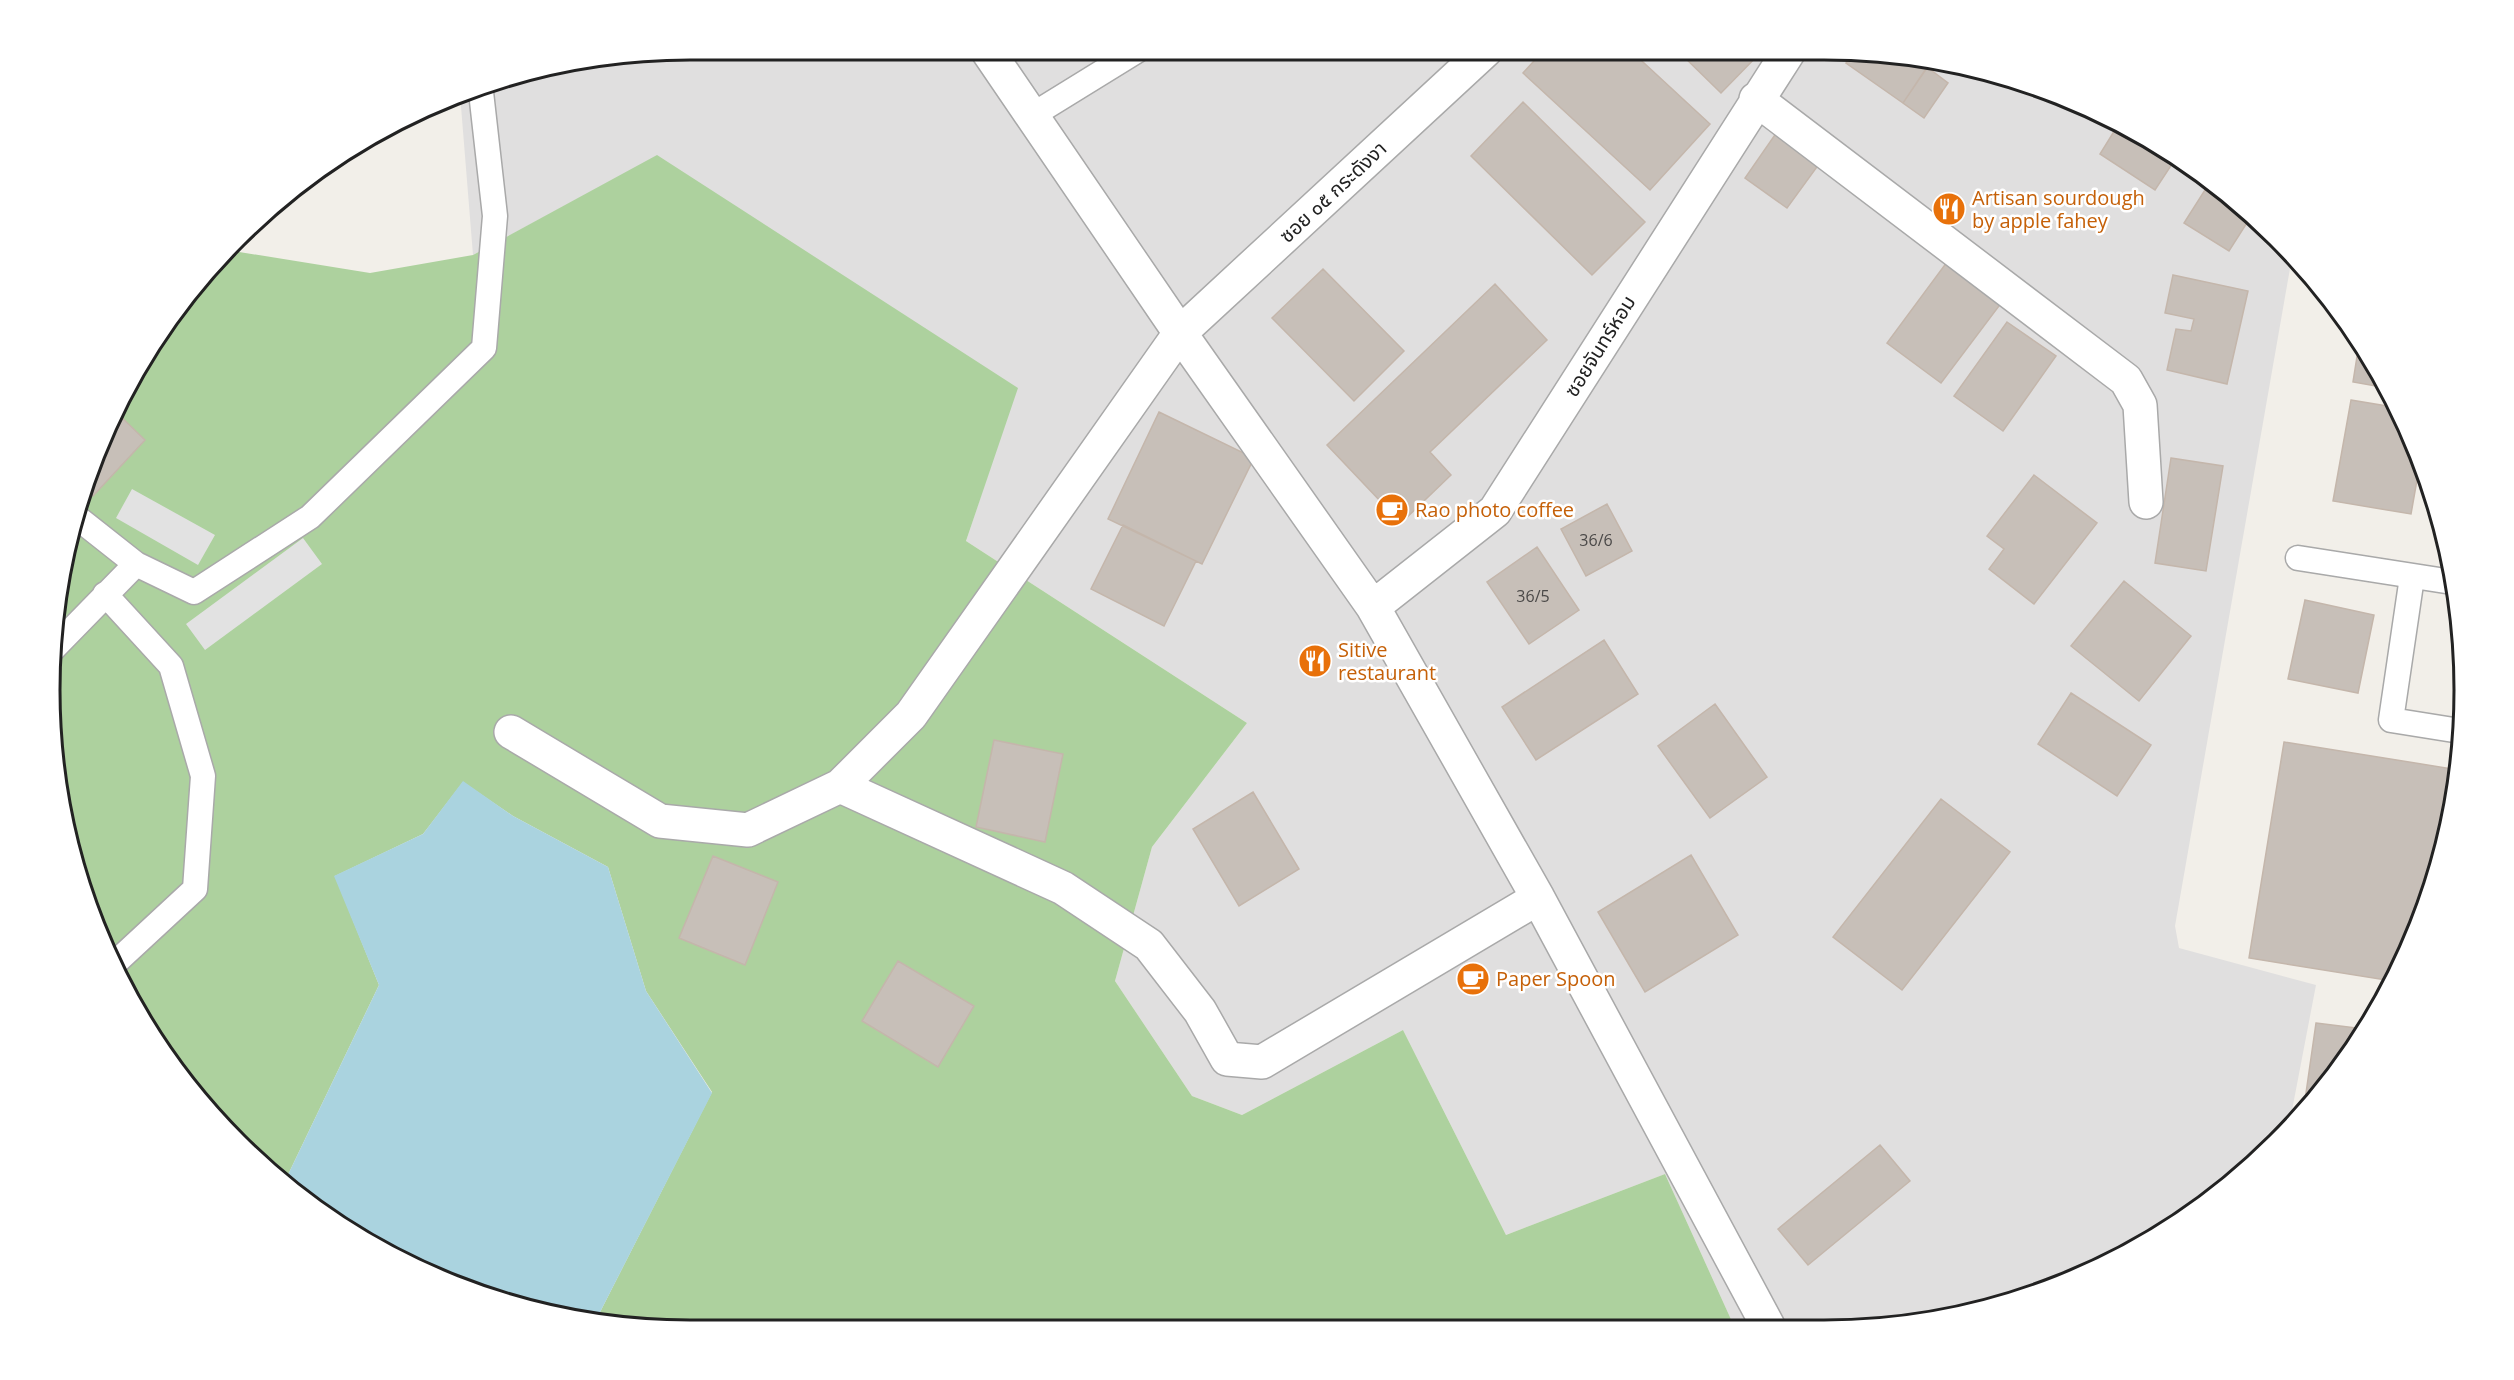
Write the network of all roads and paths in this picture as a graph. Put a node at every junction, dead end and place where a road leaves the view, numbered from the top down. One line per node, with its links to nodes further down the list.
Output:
1 (994, 60): 7 (street)
2 (1122, 60): 7 (lane)
3 (1475, 60): 8 (street, ซอย ๐๕ กระดังงา)
4 (1783, 60): 6 (street, ซอยจันทร์หอม)
5 (482, 95): 12 (lane)
6 (1756, 99): 9 (street); 16 (street, ซอยจันทร์หอม)
7 (1031, 116): 8 (street)
8 (1180, 333): 16 (street); 20 (street, ซอย ๐๕ กระดังงา)
9 (2146, 502)
10 (83, 522): 12 (lane)
11 (2298, 558): 13 (lane)
12 (136, 564): 15 (lane)
13 (2412, 577): 14 (lane); 18 (lane)
14 (2444, 581)
15 (105, 594): 17 (lane); 22 (lane)
16 (1373, 607): 21 (street)
17 (62, 639)
18 (2453, 730)
19 (511, 732): 20 (street, ซอย ๐๕ กระดังงา)
20 (840, 786): 21 (street)
21 (1538, 898): 23 (street)
22 (120, 958)
23 (1765, 1320)

